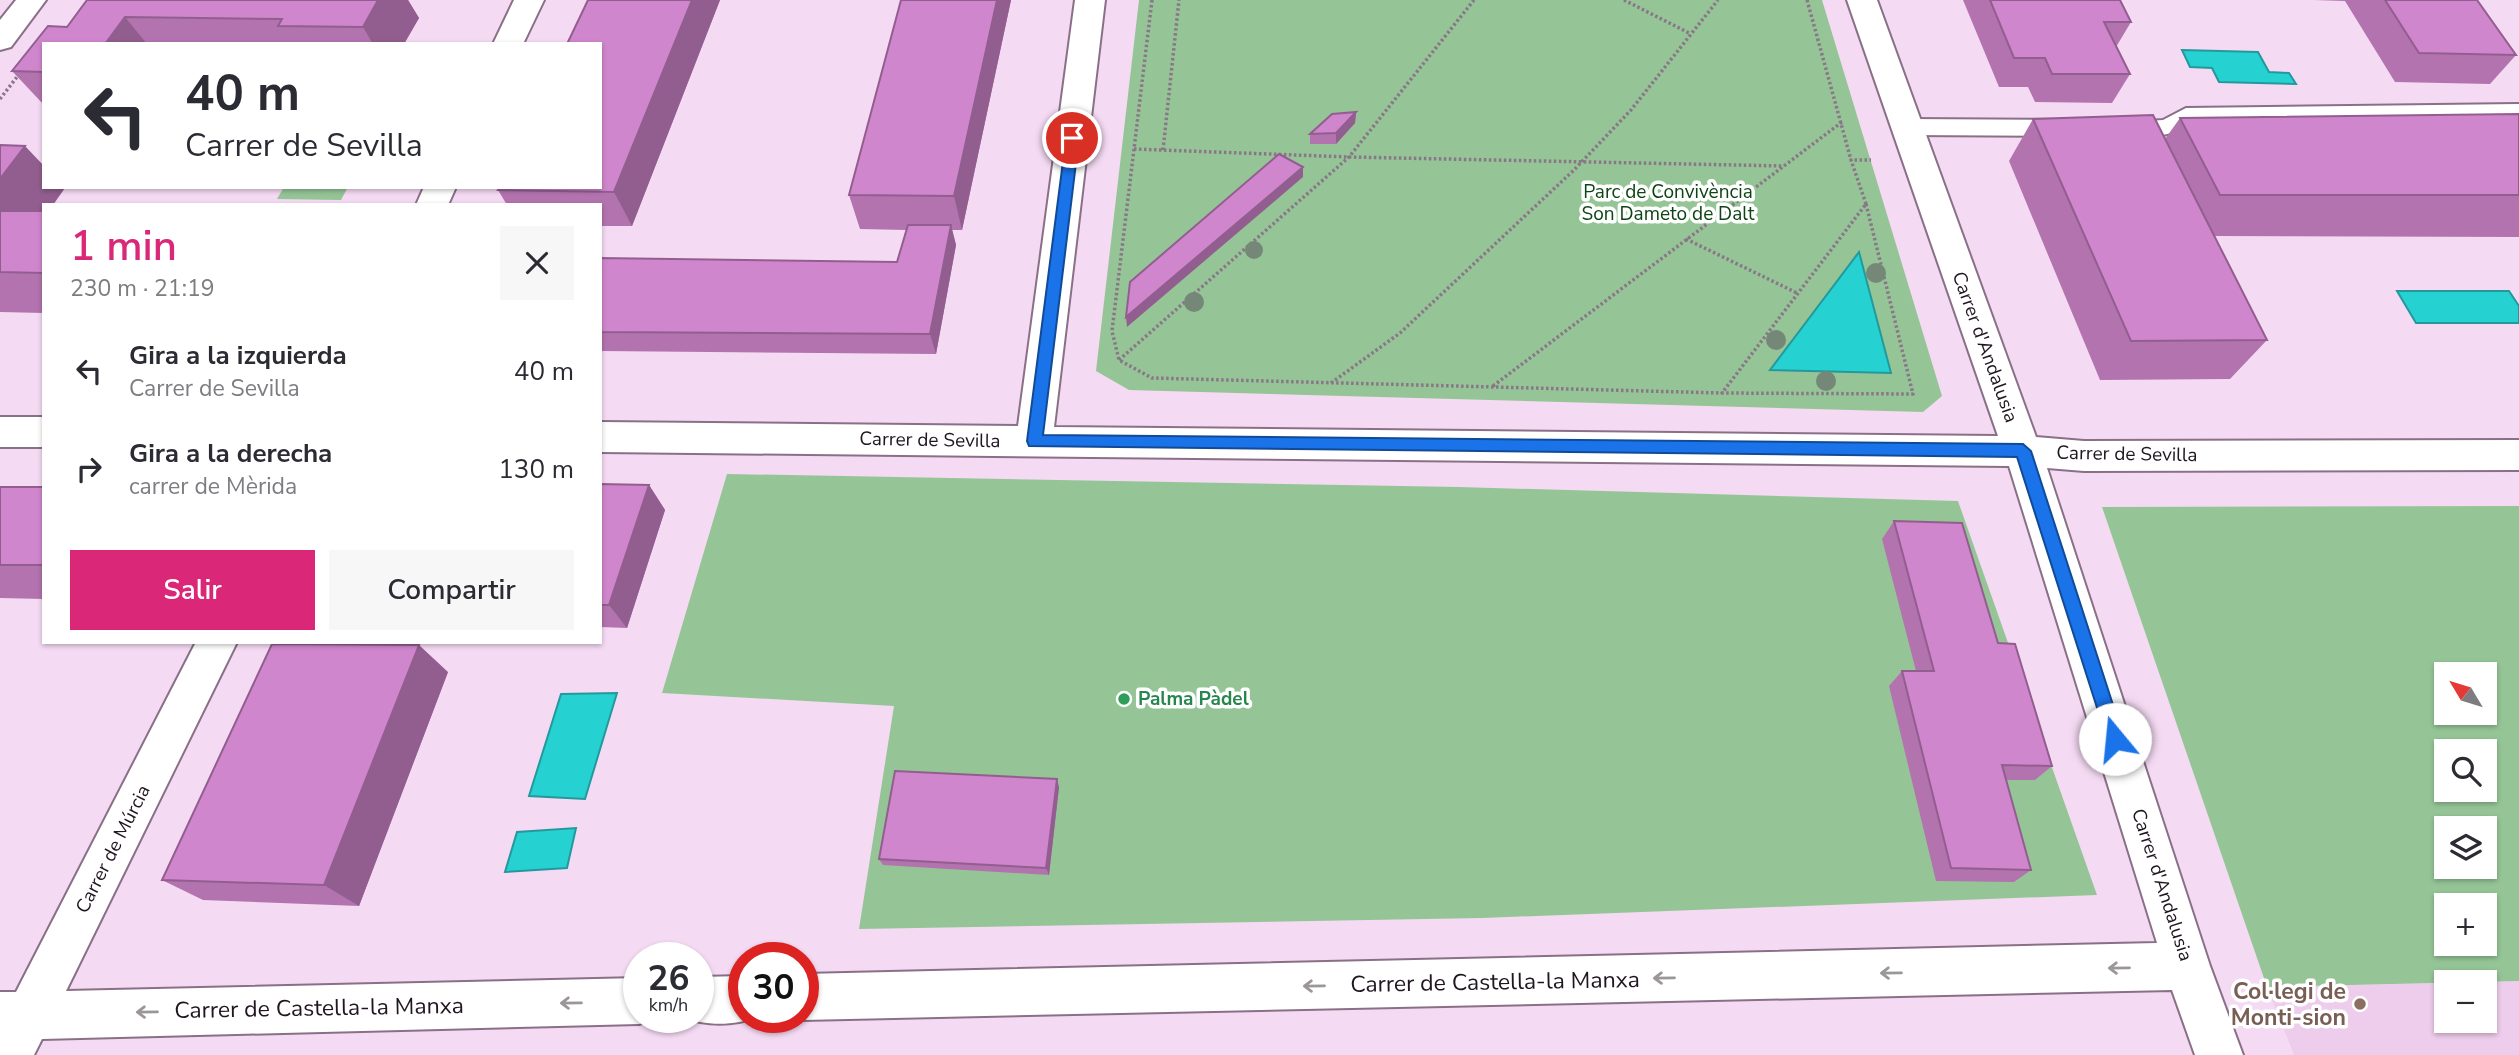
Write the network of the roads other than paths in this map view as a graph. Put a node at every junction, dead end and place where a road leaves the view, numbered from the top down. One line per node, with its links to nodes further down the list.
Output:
1 (31, 0): 5 (street)
2 (529, 0): 6 (street)
3 (1090, 0): 12 (street)
4 (1862, 0): 8 (street, Carrer d'Andalusia)
5 (0, 40)
6 (509, 42)
7 (2519, 112): 8 (lane)
8 (1907, 127): 13 (street, Carrer d'Andalusia)
9 (0, 432): 10 (street)
10 (42, 432)
11 (602, 437): 12 (street, Carrer de Sevilla)
12 (1034, 441): 13 (street, Carrer de Sevilla)
13 (2023, 451): 14 (street, Carrer de Sevilla); 16 (street, Carrer d'Andalusia)
14 (2519, 455)
15 (216, 644): 19 (street, Carrer de Múrcia)
16 (2187, 966): 17 (street, Carrer de Castella-la Manxa, one-way to 17); 21 (street, Carrer d'Andalusia)
17 (819, 997)
18 (623, 1001): 19 (street, Carrer de Castella-la Manxa, one-way to 19)
19 (15, 1015): 20 (street, Carrer de Múrcia)
20 (9, 1055)
21 (2218, 1055)

